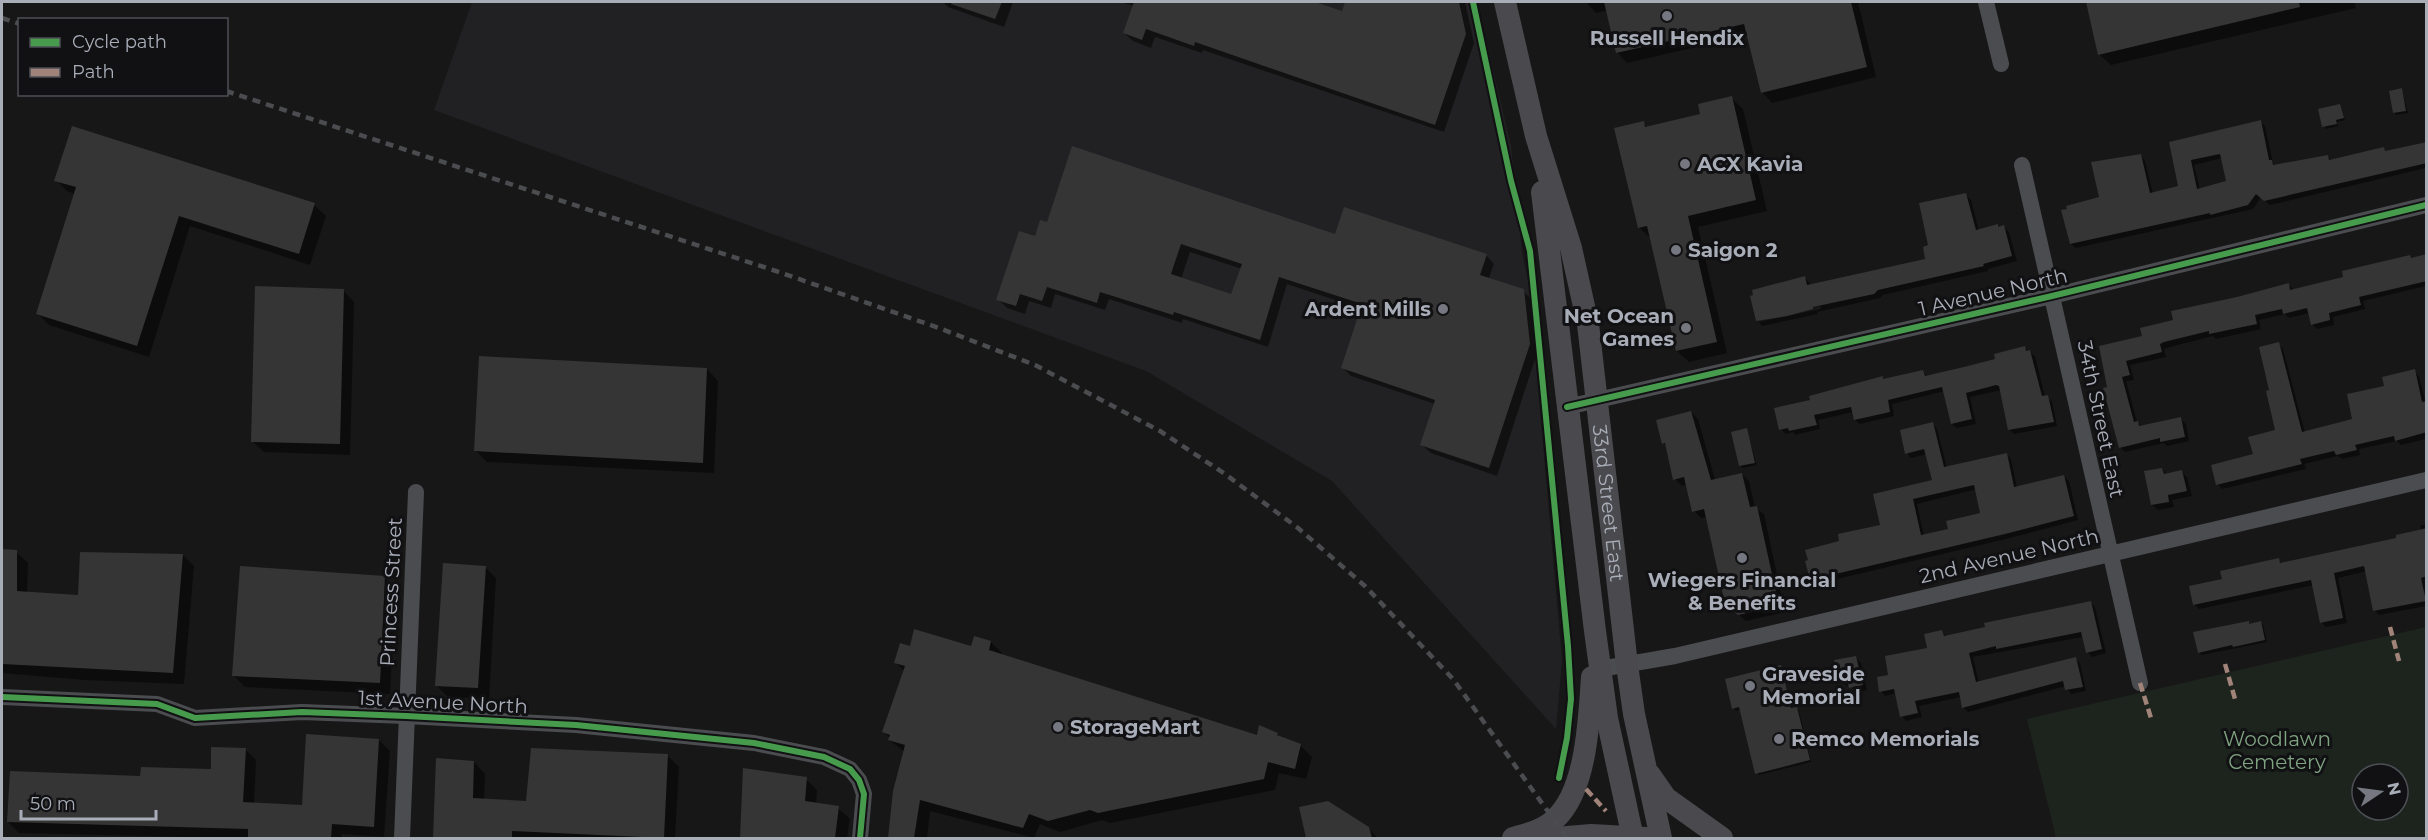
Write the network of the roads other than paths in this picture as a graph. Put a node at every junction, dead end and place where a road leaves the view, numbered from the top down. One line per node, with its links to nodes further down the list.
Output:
1 (1505, 2): 4 (main road, 33rd Street East)
2 (1986, 2): 3 (street)
3 (2001, 64)
4 (1536, 136): 8 (main road, 33rd Street East); 9 (main road, 33rd Street East)
5 (2022, 165): 7 (street, 34th Street East)
6 (2427, 205): 7 (street, 1 Avenue North)
7 (2052, 296): 8 (street, 1 Avenue North); 12 (street, 34th Street East)
8 (1598, 401): 9 (street, 1 Avenue North); 14 (main road, 33rd Street East)
9 (1566, 407): 13 (main road, 33rd Street East)
10 (2427, 480): 12 (street, 2nd Avenue North)
11 (416, 492): 18 (street, Princess Street)
12 (2109, 554): 14 (street, 2nd Avenue North); 16 (street, 34th Street East)
13 (1595, 631): 15 (main road, 33rd Street East); 22 (main road)
14 (1627, 665): 15 (street, 2nd Avenue North); 19 (main road, 33rd Street East)
15 (1600, 669): 24 (main road, 33rd Street East)
16 (2140, 683)
17 (2, 697): 18 (street, 1st Avenue North)
18 (406, 716): 20 (street, Princess Street); 21 (street, 1st Avenue North)
19 (1645, 768): 25 (main road, 33rd Street East); 26 (main road)
20 (402, 838)
21 (860, 838)
22 (1513, 838)
23 (1556, 838): 24 (main road)
24 (1638, 838)
25 (1661, 838)
26 (1722, 838)

